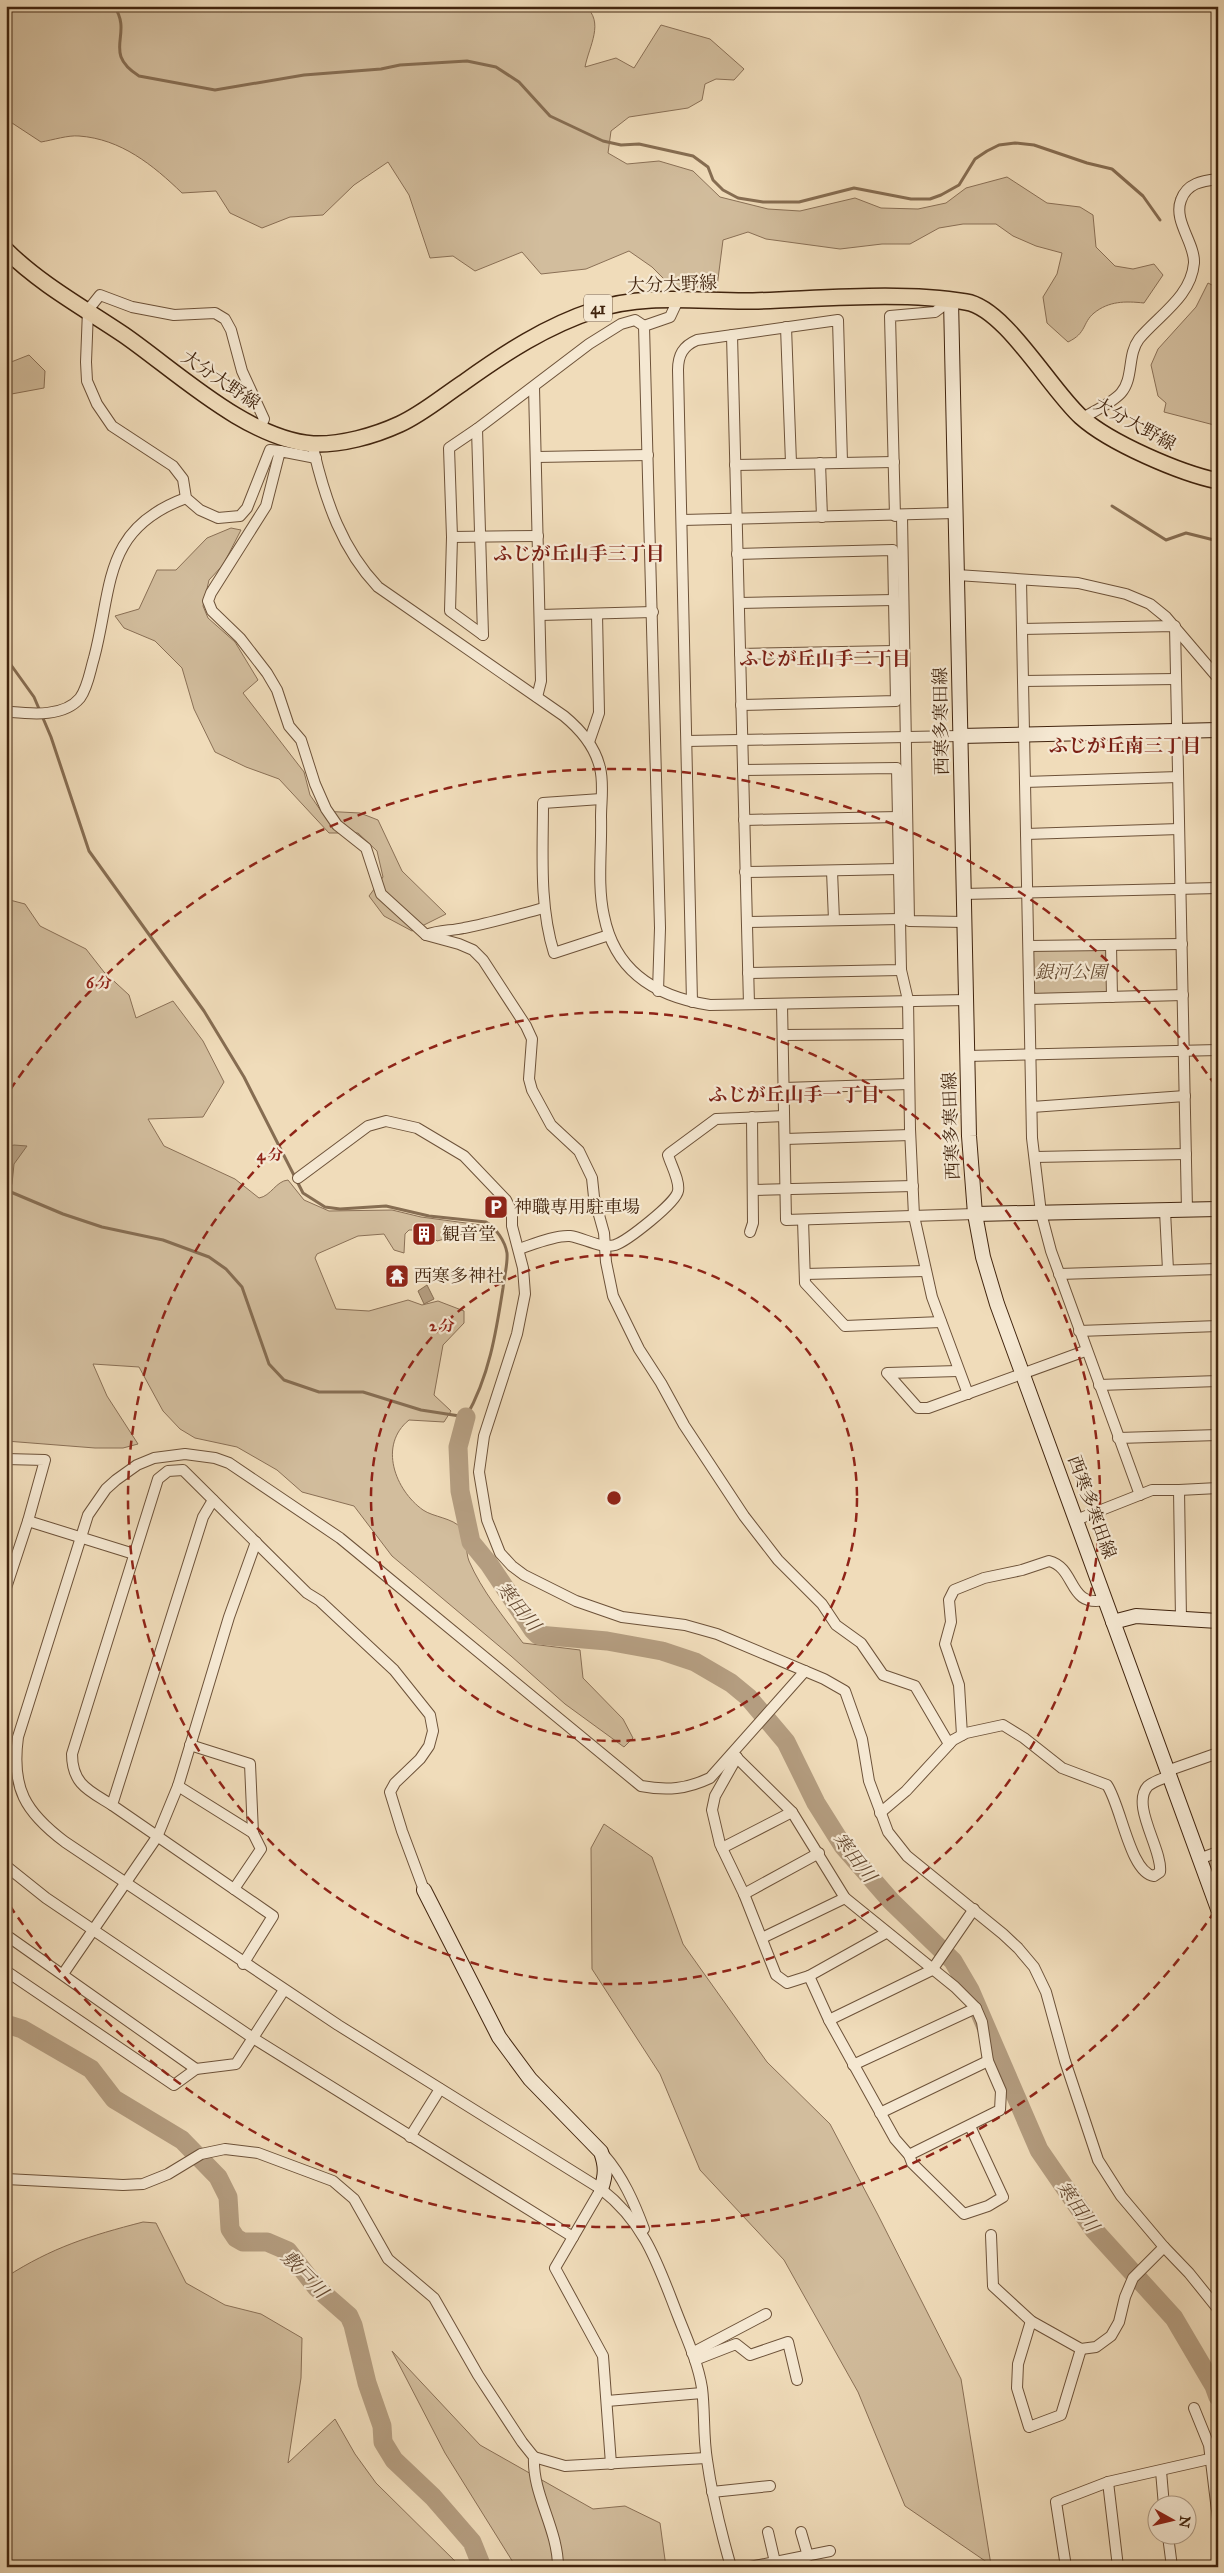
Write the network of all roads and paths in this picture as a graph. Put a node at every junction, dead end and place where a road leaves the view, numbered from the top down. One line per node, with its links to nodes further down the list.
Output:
1 (1218, 178): 10 (street)
2 (6, 250): 5 (main road, 大分大野線 / 41)
3 (678, 300): 4 (main road, 大分大野線 / 41); 6 (street); 14 (main road, 大分大野線 / 41)
4 (951, 300): 10 (main road, 大分大野線 / 41); 19 (street); 24 (main road, 西寒多寒田線)
5 (88, 310): 11 (main road, 大分大野線 / 41); 11 (street); 23 (street)
6 (644, 326): 9 (street); 15 (street)
7 (786, 327): 8 (street); 18 (street); 20 (street)
8 (732, 335): 21 (street); 27 (street)
9 (534, 387): 12 (street); 16 (street)
10 (1082, 418): 22 (main road, 大分大野線 / 41)
11 (260, 428): 14 (main road, 大分大野線 / 41)
12 (477, 428): 29 (street); 31 (street)
13 (280, 450): 14 (street); 23 (street); 78 (street)
14 (314, 451): 47 (street)
15 (648, 455): 16 (street); 37 (street)
16 (536, 457): 30 (street)
17 (820, 462): 18 (street); 20 (street); 26 (street)
18 (842, 462): 19 (street)
19 (894, 462): 25 (street)
20 (790, 463): 21 (street)
21 (735, 465): 28 (street)
22 (1218, 481)
23 (186, 498): 49 (street)
24 (955, 513): 25 (street); 33 (main road, 西寒多寒田線)
25 (899, 516): 26 (street); 54 (street)
26 (822, 517): 28 (street)
27 (682, 520): 28 (street); 56 (street)
28 (736, 520): 32 (street)
29 (480, 536): 30 (street); 31 (street); 31 (street)
30 (538, 536): 39 (street)
31 (452, 537)
32 (737, 554): 35 (street); 36 (street)
33 (957, 575): 34 (street); 53 (main road, 西寒多寒田線)
34 (1021, 580): 40 (street); 41 (street)
35 (894, 600): 36 (street); 42 (street)
36 (738, 603): 43 (street)
37 (652, 612): 38 (street); 85 (street)
38 (597, 614): 39 (street); 57 (street)
39 (540, 615): 47 (street)
40 (1175, 626): 41 (street); 44 (street); 45 (street)
41 (1022, 629): 46 (street)
42 (895, 651): 43 (street); 48 (street)
43 (740, 654): 48 (street)
44 (1218, 678)
45 (1176, 679): 46 (street); 51 (street)
46 (1023, 681): 52 (street)
47 (537, 697): 57 (street)
48 (741, 705): 55 (street)
49 (11, 712)
50 (1218, 730): 51 (main road)
51 (1177, 731): 52 (main road); 59 (street)
52 (1024, 734): 53 (main road); 60 (street)
53 (960, 736): 54 (street); 72 (main road, 西寒多寒田線)
54 (905, 737): 55 (street); 77 (street)
55 (742, 740): 56 (street); 58 (street)
56 (687, 741): 91 (street)
57 (589, 742): 61 (street)
58 (743, 770): 62 (street); 63 (street)
59 (1178, 777): 60 (street); 64 (street)
60 (1025, 782): 65 (street)
61 (601, 799): 73 (street); 79 (street)
62 (898, 817): 63 (street); 66 (street)
63 (744, 820): 68 (street)
64 (1180, 829): 65 (street); 70 (street)
65 (1026, 834): 71 (street)
66 (899, 869): 67 (street); 74 (street)
67 (832, 871): 68 (street); 75 (street)
68 (745, 872): 76 (street)
69 (1218, 888): 70 (street)
70 (1181, 889): 71 (street); 80 (street)
71 (1028, 892): 72 (street); 82 (street)
72 (964, 894): 77 (main road, 西寒多寒田線)
73 (544, 908): 78 (street); 79 (street)
74 (900, 919): 75 (street); 83 (street)
75 (834, 920): 76 (street)
76 (747, 922): 84 (street)
77 (964, 922): 90 (main road, 西寒多寒田線)
78 (426, 935): 122 (street)
79 (609, 935): 85 (street)
80 (1182, 944): 81 (street); 86 (street)
81 (1111, 945): 82 (street); 87 (street)
82 (1029, 946): 88 (street)
83 (901, 970): 84 (street); 89 (street)
84 (748, 973): 92 (street)
85 (658, 991): 91 (street)
86 (1183, 996): 87 (street); 97 (street)
87 (1112, 997): 88 (street)
88 (1030, 999): 98 (street)
89 (908, 1000): 90 (street); 93 (street); 94 (street)
90 (966, 1000): 99 (main road, 西寒多寒田線)
91 (692, 1002): 92 (street)
92 (749, 1004): 93 (street)
93 (782, 1004): 95 (street)
94 (908, 1034): 95 (street); 100 (street)
95 (783, 1035): 101 (street)
96 (1218, 1050): 97 (street)
97 (1184, 1051): 98 (street); 102 (street)
98 (1031, 1055): 99 (street); 103 (street)
99 (967, 1056): 117 (main road, 西寒多寒田線)
100 (909, 1084): 101 (street); 106 (street)
101 (784, 1088): 104 (street)
102 (1185, 1096): 103 (street); 108 (street)
103 (1032, 1107): 109 (street)
104 (784, 1116): 105 (street); 107 (street)
105 (752, 1117): 113 (street); 122 (street)
106 (910, 1135): 107 (street); 111 (street)
107 (784, 1139): 112 (street)
108 (1186, 1154): 109 (street); 115 (street)
109 (1035, 1157): 118 (street)
110 (298, 1178): 123 (street)
111 (913, 1186): 112 (street); 119 (street)
112 (785, 1189): 113 (street); 120 (street)
113 (753, 1190): 121 (street)
114 (1218, 1208): 115 (main road)
115 (1187, 1210): 116 (main road)
116 (1165, 1211): 118 (main road); 125 (street)
117 (974, 1214): 118 (main road); 119 (street); 134 (main road, 西寒多寒田線)
118 (1041, 1214): 128 (street)
119 (914, 1216): 120 (street); 126 (street)
120 (803, 1220): 127 (street)
121 (750, 1232)
122 (605, 1245): 123 (street); 157 (street)
123 (519, 1249): 155 (street)
124 (1218, 1269): 125 (street)
125 (1168, 1270): 128 (street)
126 (925, 1271): 127 (street); 129 (street)
127 (805, 1274): 129 (street)
128 (1059, 1274): 131 (street)
129 (941, 1322): 133 (street)
130 (1218, 1326): 131 (street)
131 (1079, 1331): 132 (street)
132 (1085, 1351): 134 (street); 136 (street)
133 (958, 1371): 137 (street); 137 (street)
134 (1023, 1374): 137 (street); 145 (main road, 西寒多寒田線)
135 (1218, 1381): 136 (street)
136 (1099, 1385): 139 (street)
137 (968, 1394)
138 (1218, 1435): 139 (street)
139 (1118, 1438): 143 (street)
140 (6, 1459): 146 (street)
141 (1218, 1488): 142 (street)
142 (1179, 1490): 143 (street); 152 (street)
143 (1140, 1495): 145 (street)
144 (213, 1500): 148 (street); 149 (street); 163 (street)
145 (1076, 1520): 151 (main road, 西寒多寒田線)
146 (28, 1521): 147 (street); 150 (street)
147 (80, 1537): 149 (street); 160 (street); 173 (street)
148 (256, 1542): 158 (street); 175 (street)
149 (134, 1554): 163 (street)
150 (6, 1588)
151 (1105, 1600): 154 (main road, 西寒多寒田線); 156 (street)
152 (1182, 1619): 153 (main road); 154 (main road)
153 (1218, 1621)
154 (1113, 1622): 161 (main road, 西寒多寒田線)
155 (805, 1671): 160 (street); 165 (street)
156 (962, 1735): 157 (street); 161 (street)
157 (948, 1744): 165 (street)
158 (190, 1745): 162 (street); 166 (street)
159 (1218, 1753): 161 (street)
160 (735, 1756): 164 (street); 168 (street)
161 (1168, 1774): 171 (main road, 西寒多寒田線)
162 (178, 1786): 166 (street); 167 (street)
163 (112, 1805): 167 (street)
164 (792, 1812): 168 (street); 170 (street)
165 (880, 1813): 178 (street)
166 (253, 1833): 174 (street)
167 (157, 1836): 173 (street); 174 (street)
168 (722, 1848): 176 (street)
169 (1218, 1852): 171 (street)
170 (819, 1853): 176 (street); 177 (street)
171 (1199, 1859): 179 (main road, 西寒多寒田線)
172 (6, 1866): 180 (street)
173 (126, 1884): 180 (street); 184 (street)
174 (234, 1888): 184 (street)
175 (424, 1890): 200 (main road)
176 (744, 1894): 183 (street)
177 (845, 1898): 181 (street); 183 (street)
178 (974, 1909): 185 (street); 207 (street)
179 (1218, 1909)
180 (93, 1930): 187 (street); 192 (street)
181 (886, 1933): 185 (street); 188 (street)
182 (6, 1935): 187 (street)
183 (762, 1938): 188 (street)
184 (244, 1964): 189 (street)
185 (932, 1970): 190 (street); 191 (street)
186 (6, 1971): 195 (street)
187 (63, 1974): 195 (street)
188 (809, 1976): 191 (street)
189 (284, 1990): 192 (street); 196 (street)
190 (976, 2008): 193 (street); 194 (street)
191 (829, 2020): 194 (street)
192 (252, 2038): 195 (street); 199 (street)
193 (988, 2061): 197 (street); 198 (street)
194 (853, 2065): 197 (street)
195 (196, 2069)
196 (440, 2089): 199 (street); 203 (street)
197 (880, 2113): 201 (street)
198 (970, 2126): 201 (street); 201 (street)
199 (410, 2137): 205 (street)
200 (601, 2152): 203 (main road); 206 (street)
201 (909, 2155)
202 (6, 2179): 217 (street)
203 (601, 2188): 205 (street); 206 (street)
204 (991, 2234): 210 (street)
205 (573, 2237): 215 (street)
206 (649, 2243): 212 (street)
207 (1164, 2247): 208 (street); 211 (street)
208 (1218, 2308)
209 (766, 2314): 212 (street)
210 (1031, 2321): 211 (street); 211 (street)
211 (1081, 2348)
212 (694, 2356): 213 (street); 214 (street)
213 (797, 2380)
214 (702, 2393): 215 (street); 219 (street)
215 (607, 2401): 220 (street)
216 (1194, 2408): 218 (street)
217 (534, 2457): 220 (street); 233 (street)
218 (1214, 2457): 221 (street); 226 (street)
219 (706, 2458): 220 (street); 224 (street)
220 (611, 2464)
221 (1160, 2471): 222 (street); 225 (street)
222 (1108, 2482): 236 (street); 237 (street)
223 (770, 2486): 224 (street)
224 (712, 2492): 234 (street)
225 (1163, 2496)
226 (1218, 2519)
227 (768, 2532): 232 (street)
228 (801, 2532): 231 (street)
229 (1169, 2546): 238 (street)
230 (830, 2552): 231 (street)
231 (805, 2560): 232 (street)
232 (775, 2562): 235 (street)
233 (558, 2567)
234 (732, 2567)
235 (750, 2567)
236 (1066, 2567)
237 (1118, 2567)
238 (1172, 2567)

